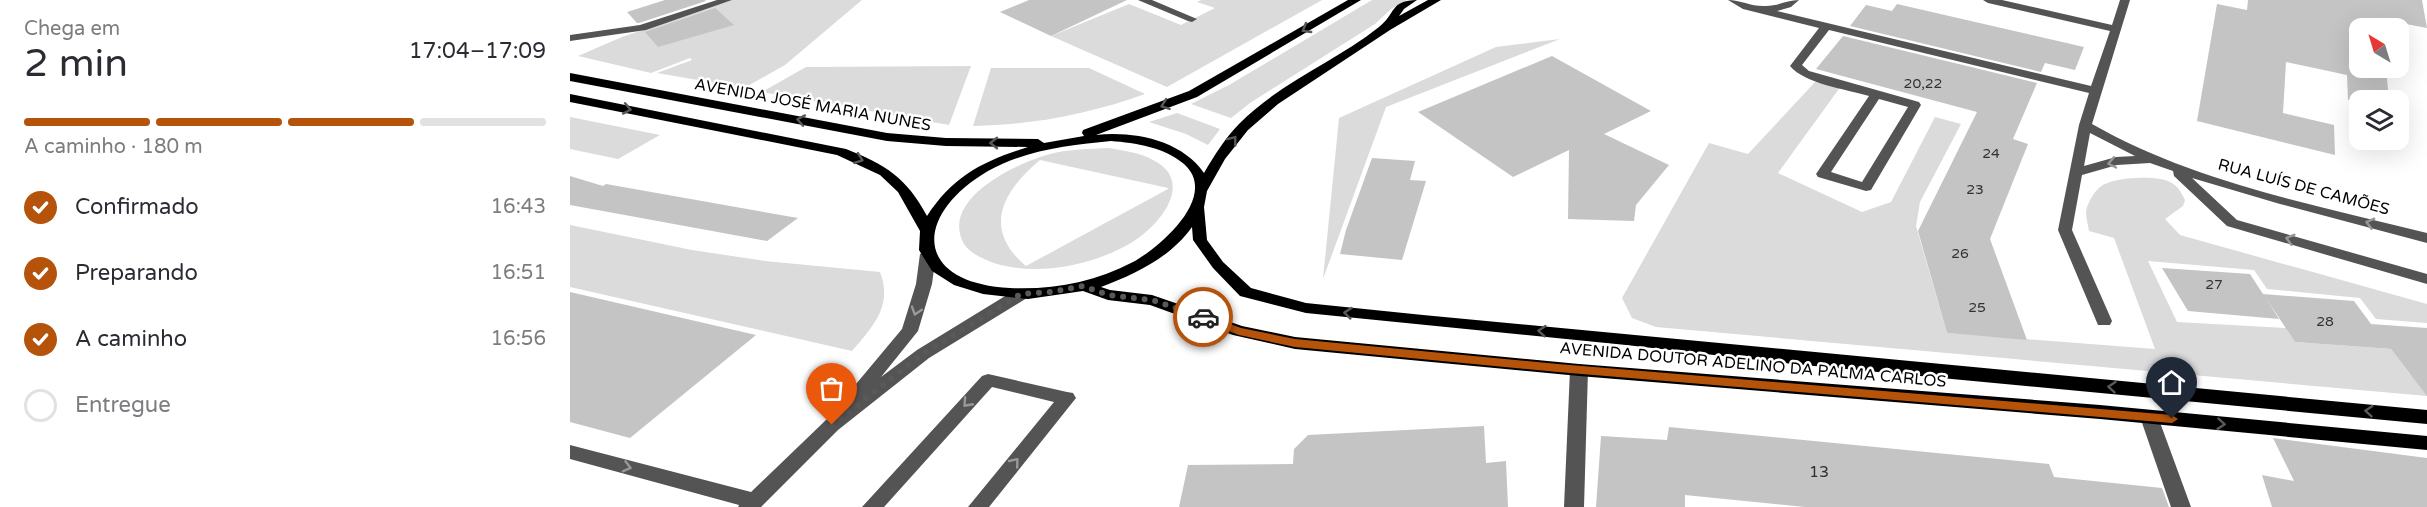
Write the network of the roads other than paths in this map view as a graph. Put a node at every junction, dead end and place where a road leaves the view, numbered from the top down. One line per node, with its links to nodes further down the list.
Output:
1 (727, 0): 16 (street)
2 (1143, 0): 11 (street)
3 (1356, 0): 22 (main road, one-way to 22)
4 (1412, 0): 14 (main road)
5 (1436, 0): 14 (main road)
6 (1733, 0): 10 (street)
7 (1989, 0): 15 (street)
8 (2125, 0): 15 (street)
9 (1793, 1): 10 (street); 12 (street)
10 (1754, 9): 12 (street)
11 (1192, 19)
12 (1802, 20): 13 (street)
13 (1826, 26): 18 (street); 19 (street)
14 (1386, 28): 27 (main road, one-way to 14)
15 (2116, 29): 18 (street)
16 (570, 39)
17 (570, 77): 23 (main road, AVENIDA JOSÉ MARIA NUNES, one-way to 17)
18 (2097, 91): 21 (street)
19 (1876, 94): 19 (street)
20 (570, 98): 29 (main road, one-way to 29)
21 (2085, 125): 24 (street, RUA LUÍS DE CAMÕES); 26 (street)
22 (1071, 140): 23 (main road); 27 (main road)
23 (1052, 144): 29 (main road)
24 (2149, 159): 25 (street, RUA LUÍS DE CAMÕES); 26 (street, RUA LUÍS DE CAMÕES, one-way to 26)
25 (2172, 167): 30 (street, RUA LUÍS DE CAMÕES, one-way to 25); 32 (street, RUA LUÍS DE CAMÕES, one-way to 25)
26 (2076, 173): 35 (street)
27 (1202, 189): 28 (main road)
28 (1198, 209): 33 (main road); 38 (main road, AVENIDA DOUTOR ADELINO DA PALMA CARLOS, one-way to 28)
29 (927, 231): 31 (main road)
30 (2427, 238)
31 (928, 254): 34 (main road); 39 (street, one-way to 39)
32 (2427, 279)
33 (1083, 286): 34 (main road); 36 (main road, AVENIDA DOUTOR ADELINO DA PALMA CARLOS)
34 (1021, 294): 39 (street)
35 (2104, 321)
36 (1579, 370): 37 (main road, AVENIDA DOUTOR ADELINO DA PALMA CARLOS); 45 (street)
37 (2149, 417): 40 (main road, AVENIDA DOUTOR ADELINO DA PALMA CARLOS, one-way to 40); 46 (street)
38 (2427, 417)
39 (832, 425): 42 (street)
40 (2427, 443)
41 (570, 452): 42 (street, one-way to 42)
42 (751, 504)
43 (872, 507): 44 (street, one-way to 43)
44 (978, 507)
45 (1574, 507)
46 (2181, 507)

